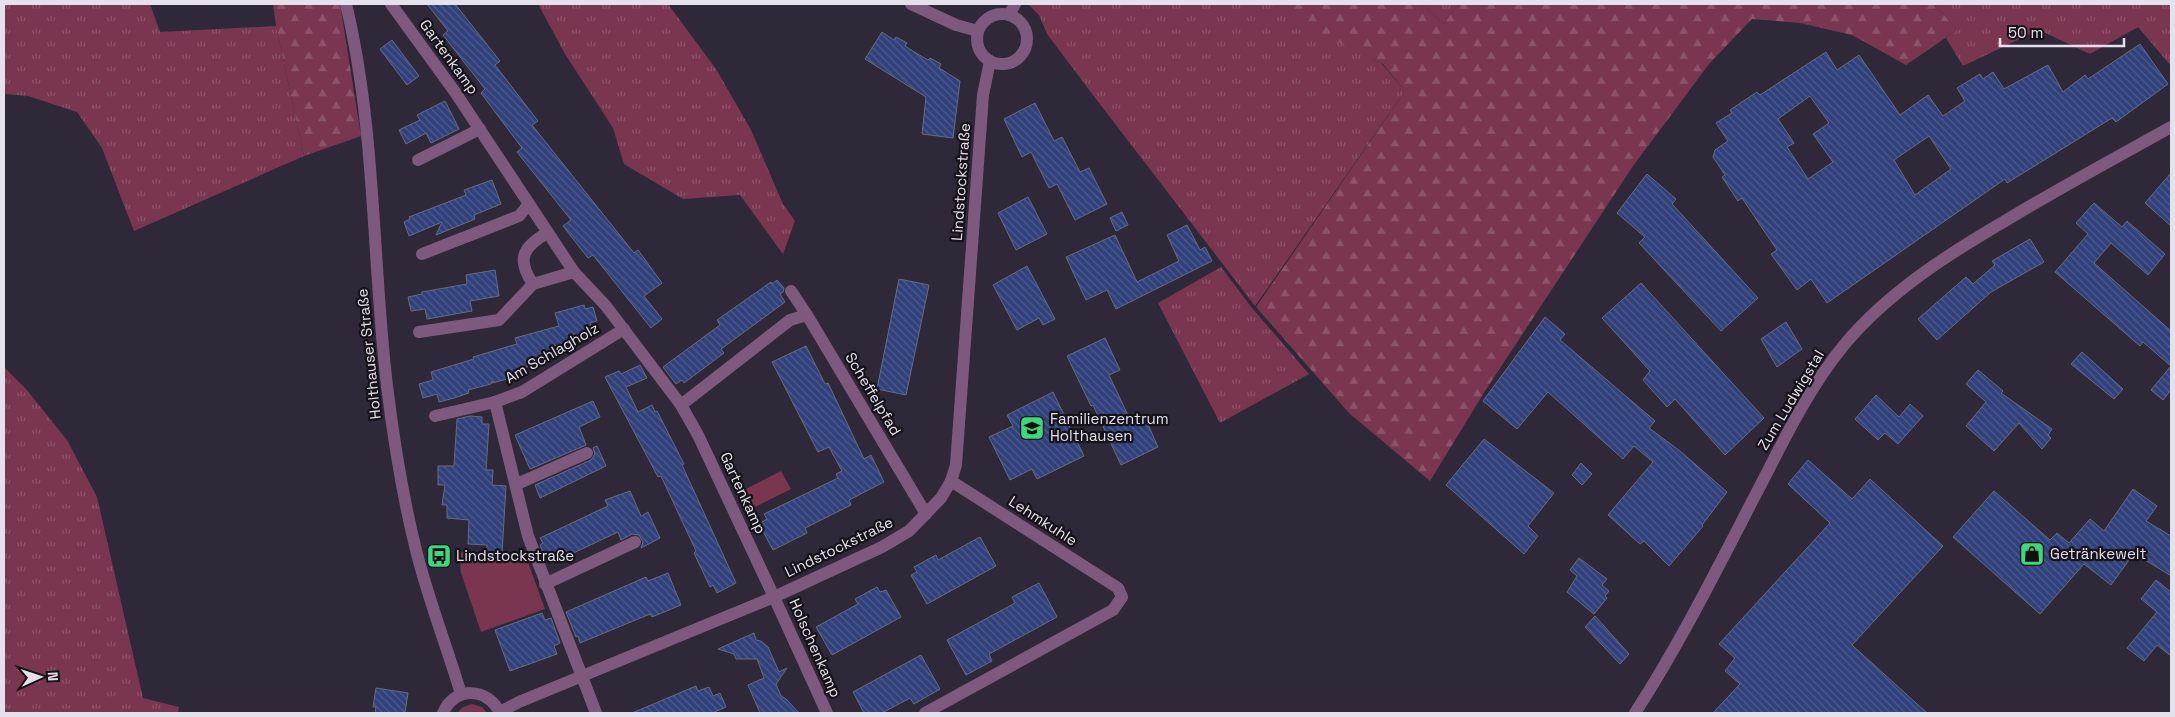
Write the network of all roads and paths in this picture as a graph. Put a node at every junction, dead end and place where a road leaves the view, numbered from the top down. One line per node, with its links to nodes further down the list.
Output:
1 (346, 4): 30 (street, Holthauser Straße)
2 (391, 4): 8 (street, Gartenkamp)
3 (911, 4): 5 (street)
4 (1012, 10): 5 (street); 6 (street)
5 (978, 31): 6 (street)
6 (990, 61): 23 (street, Lindstockstraße)
7 (2171, 127): 36 (street, Zum Ludwigstal)
8 (480, 129): 9 (street); 10 (street, Gartenkamp)
9 (418, 160)
10 (529, 204): 11 (street, Gartenkamp); 12 (street)
11 (547, 233): 13 (street, Gartenkamp); 14 (street)
12 (422, 254)
13 (574, 272): 14 (street); 17 (street, Gartenkamp)
14 (533, 284): 18 (street)
15 (791, 291): 16 (street, Scheffelpfad)
16 (807, 314): 20 (street); 25 (street, Scheffelpfad)
17 (624, 330): 19 (street, Am Schlagholz); 20 (street, Gartenkamp)
18 (419, 332)
19 (495, 402): 21 (street, Am Schlagholz); 24 (street, Am Schlagholz)
20 (681, 404): 28 (street, Gartenkamp)
21 (435, 416)
22 (587, 453): 24 (street)
23 (951, 481): 25 (street, Lindstockstraße); 35 (street, Lehmkuhle)
24 (517, 484): 27 (street, Am Schlagholz)
25 (926, 514): 28 (street, Lindstockstraße)
26 (635, 542): 27 (street)
27 (545, 584): 29 (street, Am Schlagholz)
28 (774, 597): 29 (street, Lindstockstraße); 34 (street, Holschenkamp)
29 (580, 676): 32 (street, Lindstockstraße); 33 (street, Am Schlagholz)
30 (461, 694): 31 (street); 32 (street)
31 (443, 713)
32 (500, 713)
33 (596, 713)
34 (827, 713)
35 (925, 713)
36 (1635, 713)

